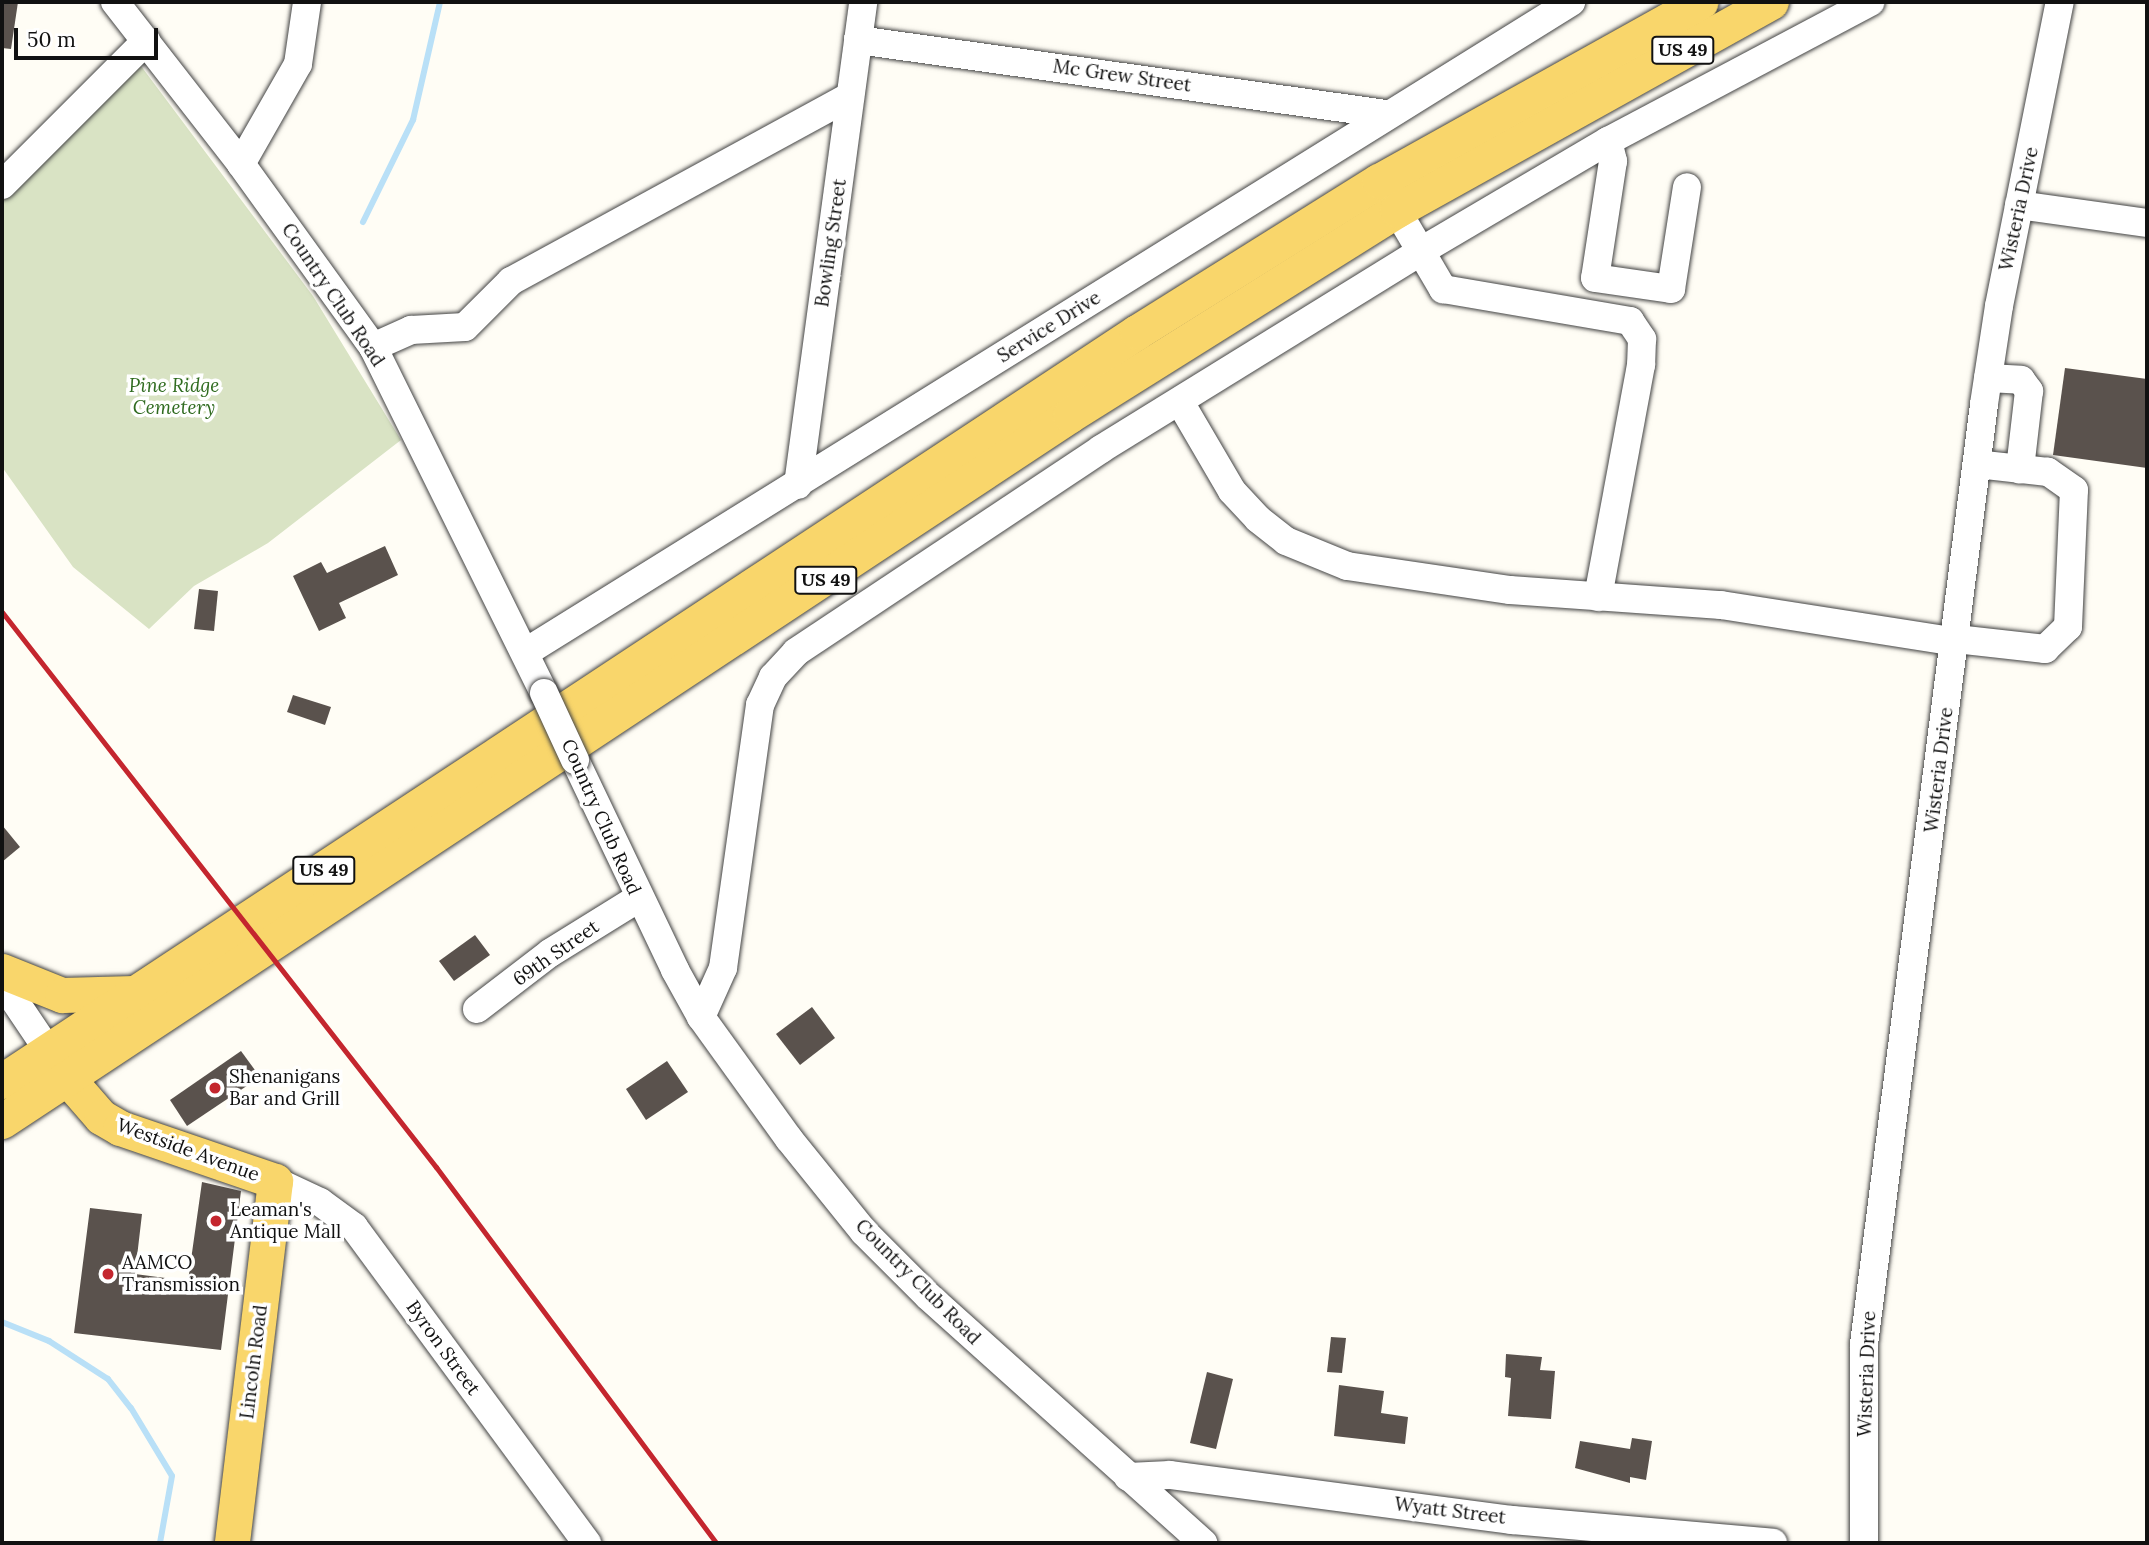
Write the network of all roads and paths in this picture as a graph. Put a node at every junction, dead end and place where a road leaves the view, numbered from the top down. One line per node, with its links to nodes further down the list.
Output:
1 (115, 2): 10 (street, Country Club Road)
2 (307, 2): 14 (street)
3 (863, 2): 9 (street, Bowling Street)
4 (1571, 2): 12 (street, Service Drive)
5 (1701, 2): 15 (main road, US 49)
6 (1771, 2): 19 (main road, US 49)
7 (1871, 2): 13 (street)
8 (2060, 2): 18 (street, Wisteria Drive)
9 (858, 40): 11 (street, Bowling Street); 12 (street, Mc Grew Street)
10 (146, 41): 14 (street, Country Club Road); 16 (street)
11 (850, 96): 22 (street); 27 (street, Bowling Street)
12 (1386, 114): 27 (street, Service Drive)
13 (1608, 141): 17 (street); 21 (street)
14 (241, 164): 22 (street, Country Club Road)
15 (1379, 181): 19 (street); 34 (main road, US 49)
16 (2, 185)
17 (1687, 187)
18 (2019, 205): 20 (street); 23 (street, Wisteria Drive)
19 (1397, 210): 21 (street); 37 (main road, US 49)
20 (2147, 223)
21 (1422, 251): 24 (street); 28 (street)
22 (373, 347): 30 (street, Country Club Road)
23 (1988, 378): 25 (street, Wisteria Drive); 26 (street)
24 (1180, 402): 28 (street); 36 (street)
25 (1977, 464): 26 (street); 29 (street, Wisteria Drive)
26 (2020, 469): 29 (street)
27 (798, 485): 30 (street, Service Drive)
28 (1598, 597): 29 (street)
29 (1956, 641): 46 (street, Wisteria Drive)
30 (526, 652): 31 (street, Country Club Road, bridge)
31 (637, 899): 35 (street, 69th Street); 36 (street, Country Club Road)
32 (2, 971): 34 (main road)
33 (2, 982): 37 (street)
34 (138, 993): 37 (main road, US 49)
35 (477, 1009)
36 (701, 1017): 41 (street, Country Club Road)
37 (58, 1065): 38 (main road, US 49); 39 (main road, US 49); 40 (main road, Westside Avenue)
38 (2, 1081)
39 (2, 1121)
40 (275, 1181): 42 (main road, Lincoln Road); 43 (street, Byron Street)
41 (1128, 1477): 44 (street, Country Club Road); 45 (street, Wyatt Street)
42 (232, 1543)
43 (587, 1543)
44 (1203, 1543)
45 (1773, 1543)
46 (1864, 1543)

